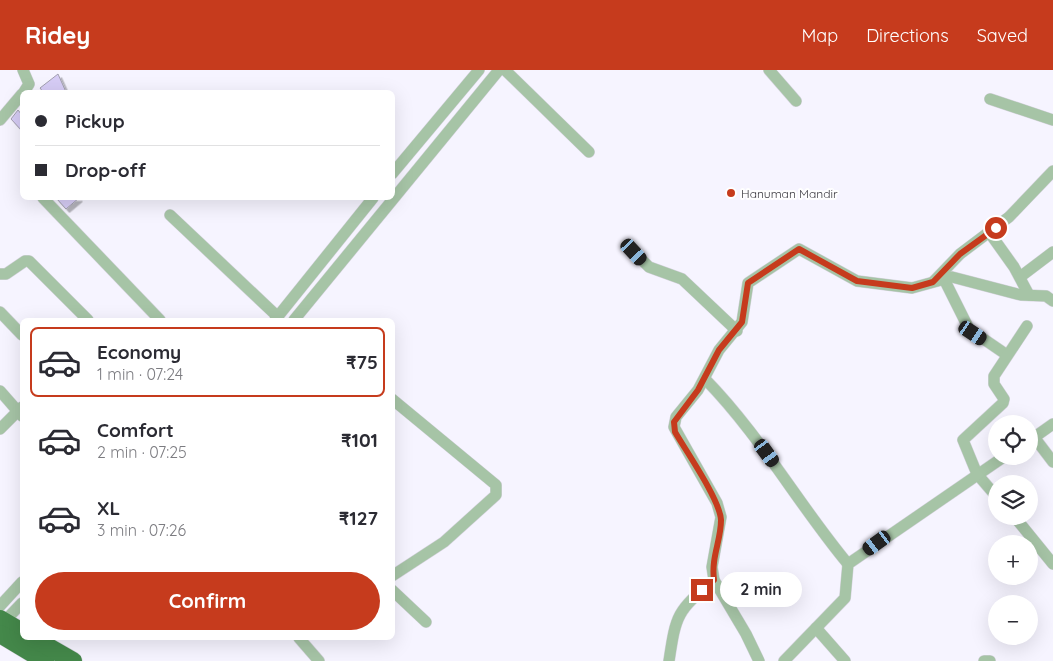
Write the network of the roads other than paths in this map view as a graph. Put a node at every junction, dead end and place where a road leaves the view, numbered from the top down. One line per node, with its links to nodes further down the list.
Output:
1 (23, 70): 6 (street)
2 (479, 70): 12 (street)
3 (499, 70): 13 (street)
4 (506, 70): 14 (street)
5 (769, 70): 9 (street)
6 (25, 90)
7 (20, 97): 10 (street)
8 (990, 99): 11 (street)
9 (796, 101)
10 (0, 120)
11 (1053, 120)
12 (436, 122): 13 (street); 15 (street)
13 (448, 132): 17 (street)
14 (589, 152)
15 (395, 170)
16 (1053, 171): 22 (street)
17 (395, 197)
18 (45, 200): 32 (street)
19 (371, 200): 33 (street)
20 (393, 200): 34 (street)
21 (170, 215): 33 (street)
22 (989, 232): 26 (street); 27 (street)
23 (634, 252): 36 (street)
24 (1053, 252): 26 (street)
25 (0, 274): 31 (street)
26 (1020, 277): 28 (street)
27 (938, 280): 28 (street); 36 (street); 38 (street)
28 (1029, 295): 29 (street)
29 (1053, 301)
30 (0, 312): 37 (street)
31 (86, 318)
32 (158, 318)
33 (277, 318)
34 (297, 318)
35 (1027, 326): 38 (street)
36 (737, 330): 39 (street)
37 (20, 333)
38 (1007, 355): 50 (street)
39 (705, 379): 53 (street); 56 (street)
40 (0, 391): 42 (street)
41 (395, 401): 55 (street)
42 (20, 410)
43 (20, 412): 45 (street)
44 (1053, 424): 46 (street)
45 (0, 429)
46 (1038, 434)
47 (1038, 446): 48 (street)
48 (1053, 462)
49 (991, 465): 50 (street)
50 (977, 474): 51 (street); 53 (street)
51 (988, 487)
52 (1021, 525): 54 (street)
53 (848, 564): 62 (street)
54 (1053, 564)
55 (395, 574)
56 (714, 580): 71 (street); 72 (street)
57 (20, 586): 60 (street)
58 (395, 593): 61 (street)
59 (20, 605): 60 (street)
60 (1, 621): 63 (highway); 64 (highway)
61 (426, 622)
62 (816, 628): 73 (street); 74 (street)
63 (20, 630)
64 (20, 638)
65 (22, 640): 68 (highway)
66 (38, 640): 69 (highway)
67 (301, 640): 70 (street)
68 (45, 661)
69 (73, 661)
70 (319, 661)
71 (669, 661)
72 (759, 661)
73 (784, 661)
74 (845, 661)
75 (984, 661): 76 (street)
76 (990, 661)

